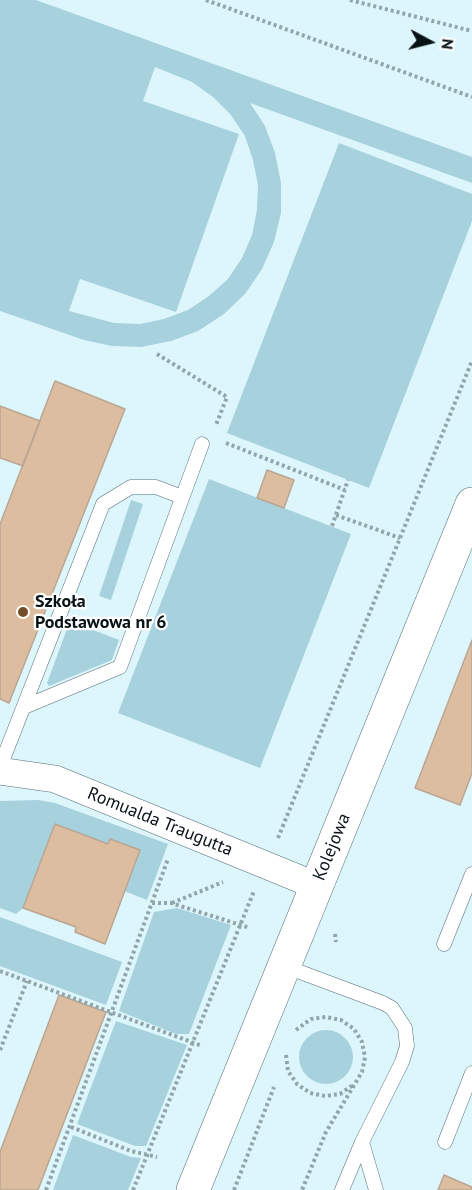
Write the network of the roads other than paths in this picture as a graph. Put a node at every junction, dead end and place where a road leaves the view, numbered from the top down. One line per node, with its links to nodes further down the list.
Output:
1 (202, 444): 2 (lane)
2 (182, 497): 4 (lane); 4 (lane)
3 (472, 504): 7 (street, Kolejowa)
4 (24, 707): 5 (lane)
5 (0, 769): 7 (street, Romualda Traugutta)
6 (472, 874): 8 (lane)
7 (316, 886): 9 (street, Kolejowa)
8 (444, 944)
9 (284, 966): 11 (lane); 13 (street, Kolejowa)
10 (472, 1073): 12 (lane)
11 (362, 1142): 14 (lane); 15 (lane)
12 (445, 1142)
13 (193, 1190)
14 (342, 1190)
15 (376, 1190)

